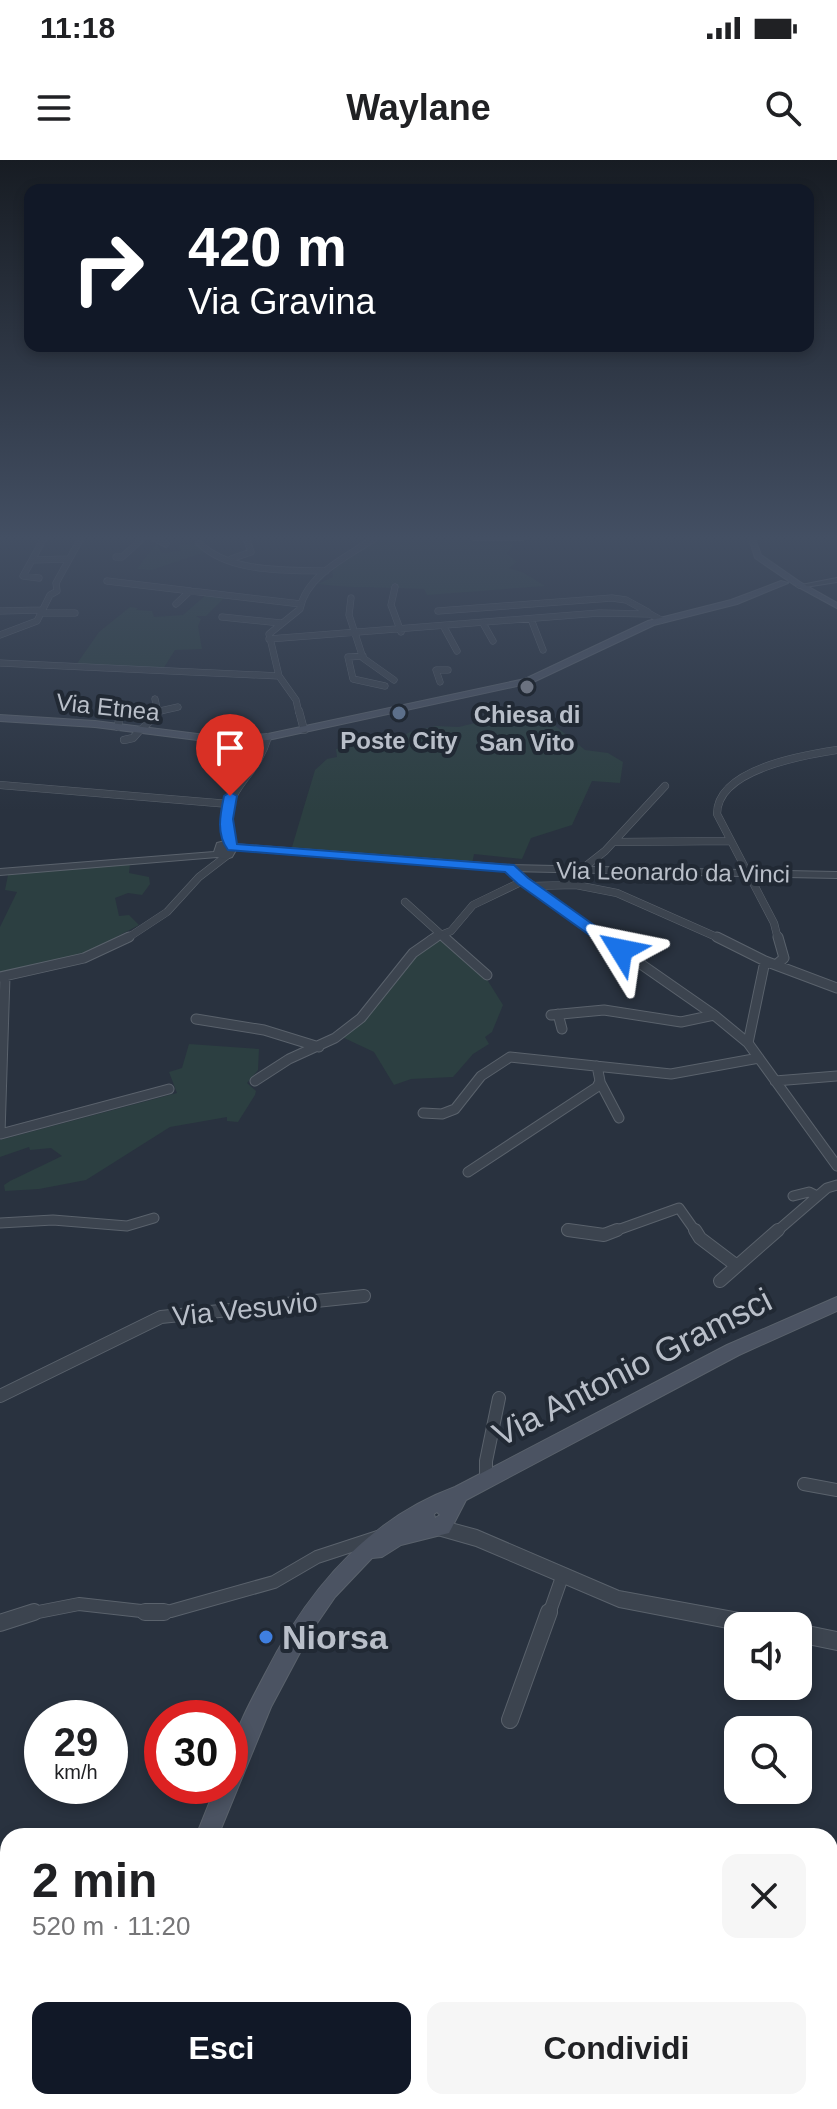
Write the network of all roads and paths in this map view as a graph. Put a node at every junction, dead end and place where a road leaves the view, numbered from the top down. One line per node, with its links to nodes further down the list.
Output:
1 (275, 629): 11 (street)
2 (355, 629): 9 (street)
3 (425, 629): 8 (street)
4 (445, 629): 8 (street); 13 (street)
5 (486, 629): 10 (street)
6 (535, 629): 12 (street)
7 (628, 629): 28 (main road, Via Etnea)
8 (401, 631): 9 (street)
9 (357, 635): 11 (street); 14 (street)
10 (493, 641)
11 (270, 642): 17 (street)
12 (543, 650)
13 (457, 651)
14 (363, 656): 18 (street); 20 (street)
15 (3, 664): 17 (street)
16 (448, 670): 19 (street)
17 (279, 676): 28 (street)
18 (394, 680)
19 (440, 682)
20 (385, 686)
21 (155, 699): 24 (street)
22 (178, 707): 24 (street)
23 (120, 710): 26 (street)
24 (160, 711): 27 (street)
25 (0, 718): 26 (main road, Via Etnea)
26 (118, 727): 27 (main road, Via Etnea)
27 (141, 730): 29 (main road, Via Etnea); 30 (street)
28 (304, 730): 29 (main road, Via Etnea)
29 (268, 737): 34 (street)
30 (124, 740)
31 (837, 750): 35 (street)
32 (0, 785): 34 (street)
33 (665, 786): 36 (street)
34 (229, 804): 37 (street)
35 (731, 841): 36 (street); 41 (street)
36 (616, 842): 39 (street)
37 (224, 852): 38 (street, Via Leonardo da Vinci); 40 (street, Via Leonardo da Vinci); 50 (street)
38 (509, 868): 39 (street, Via Leonardo da Vinci); 43 (street)
39 (584, 870): 41 (street, Via Leonardo da Vinci); 44 (street)
40 (0, 872)
41 (747, 873): 42 (street, Via Leonardo da Vinci); 48 (street)
42 (837, 875)
43 (526, 884): 44 (street); 46 (street); 52 (street)
44 (562, 884): 47 (street)
45 (405, 902): 46 (street)
46 (443, 936): 49 (street); 61 (street)
47 (765, 961): 48 (street); 59 (street)
48 (776, 965): 51 (street)
49 (487, 975)
50 (3, 976): 53 (street)
51 (837, 988)
52 (714, 1015): 55 (street); 58 (street)
53 (2, 1017): 63 (street)
54 (196, 1019): 61 (street)
55 (654, 1019): 56 (street); 57 (street)
56 (562, 1029)
57 (661, 1029)
58 (734, 1031): 59 (street); 60 (street)
59 (750, 1031): 60 (street)
60 (748, 1043): 62 (street)
61 (319, 1047): 66 (street)
62 (759, 1058): 64 (street); 67 (street)
63 (1, 1062): 72 (street)
64 (597, 1066): 68 (street); 70 (street)
65 (837, 1076): 67 (street)
66 (255, 1081)
67 (775, 1081): 73 (street)
68 (600, 1082): 71 (street); 74 (street)
69 (169, 1089): 72 (street)
70 (423, 1113)
71 (619, 1118)
72 (0, 1134)
73 (837, 1166)
74 (468, 1172)
75 (837, 1185): 77 (street)
76 (793, 1196): 77 (street)
77 (817, 1196): 81 (street)
78 (154, 1218): 79 (street)
79 (0, 1223)
80 (567, 1230): 81 (street)
81 (737, 1266): 82 (street)
82 (720, 1281)
83 (364, 1296): 85 (street, Via Vesuvio)
84 (837, 1304): 87 (main road, Via Antonio Gramsci)
85 (0, 1396)
86 (499, 1398): 87 (street)
87 (486, 1478): 90 (main road, Via Antonio Gramsci)
88 (804, 1484): 89 (street)
89 (837, 1490)
90 (437, 1517): 91 (main road); 92 (main road); 93 (street)
91 (380, 1536): 92 (main road); 95 (street)
92 (351, 1565): 99 (main road)
93 (562, 1577): 94 (street); 98 (street)
94 (724, 1619)
95 (0, 1623)
96 (812, 1636): 97 (street)
97 (837, 1641)
98 (510, 1720)
99 (248, 1734)
100 (220, 1804): 101 (main road)
101 (210, 1828)

